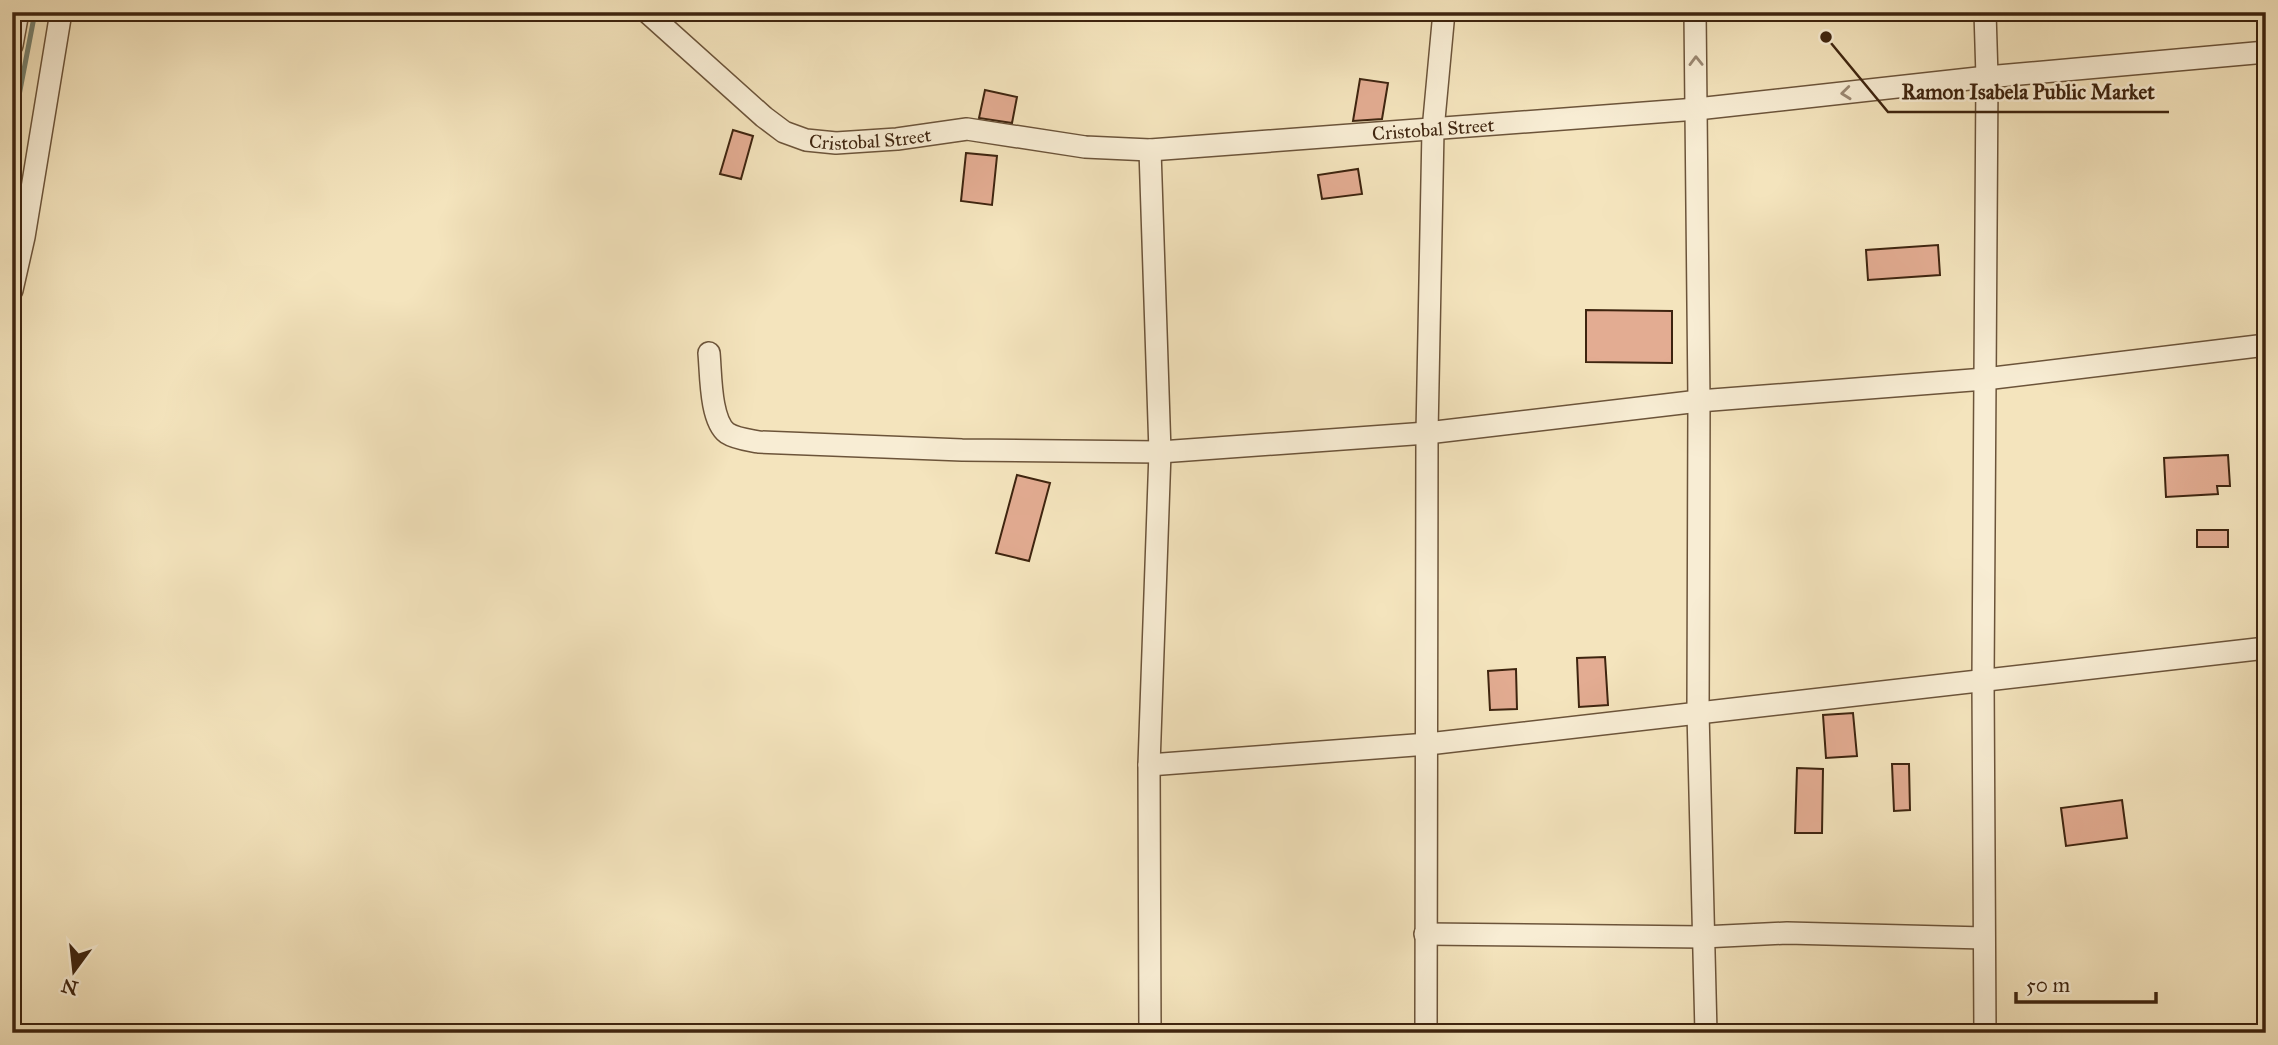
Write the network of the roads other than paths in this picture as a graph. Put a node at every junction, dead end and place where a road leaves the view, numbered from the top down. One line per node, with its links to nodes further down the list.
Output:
1 (18, 12): 7 (street)
2 (61, 12): 13 (street)
3 (647, 12): 12 (street, Cristobal Street)
4 (1444, 12): 11 (street)
5 (1695, 12): 10 (street, one-way to 5)
6 (1985, 12): 9 (street)
7 (12, 45)
8 (2266, 52): 9 (street, Cristobal Street)
9 (1987, 77): 10 (street, Cristobal Street, one-way to 10); 16 (street)
10 (1697, 109): 11 (street, Cristobal Street); 17 (street)
11 (1433, 130): 12 (street, Cristobal Street); 18 (street)
12 (1150, 150): 19 (street)
13 (12, 290)
14 (2266, 345): 16 (street)
15 (709, 353): 19 (street)
16 (1985, 379): 17 (street); 21 (street)
17 (1699, 401): 18 (street); 22 (street)
18 (1427, 433): 19 (street); 23 (street)
19 (1160, 452): 24 (street)
20 (2266, 648): 21 (street)
21 (1983, 681): 22 (street); 27 (street)
22 (1698, 712): 23 (street); 26 (street)
23 (1428, 744): 24 (street); 25 (street)
24 (1149, 765): 28 (street)
25 (1425, 933): 26 (street); 29 (street)
26 (1703, 937): 27 (street); 30 (street)
27 (1984, 938): 31 (street)
28 (1150, 1033)
29 (1426, 1033)
30 (1706, 1033)
31 (1985, 1033)

